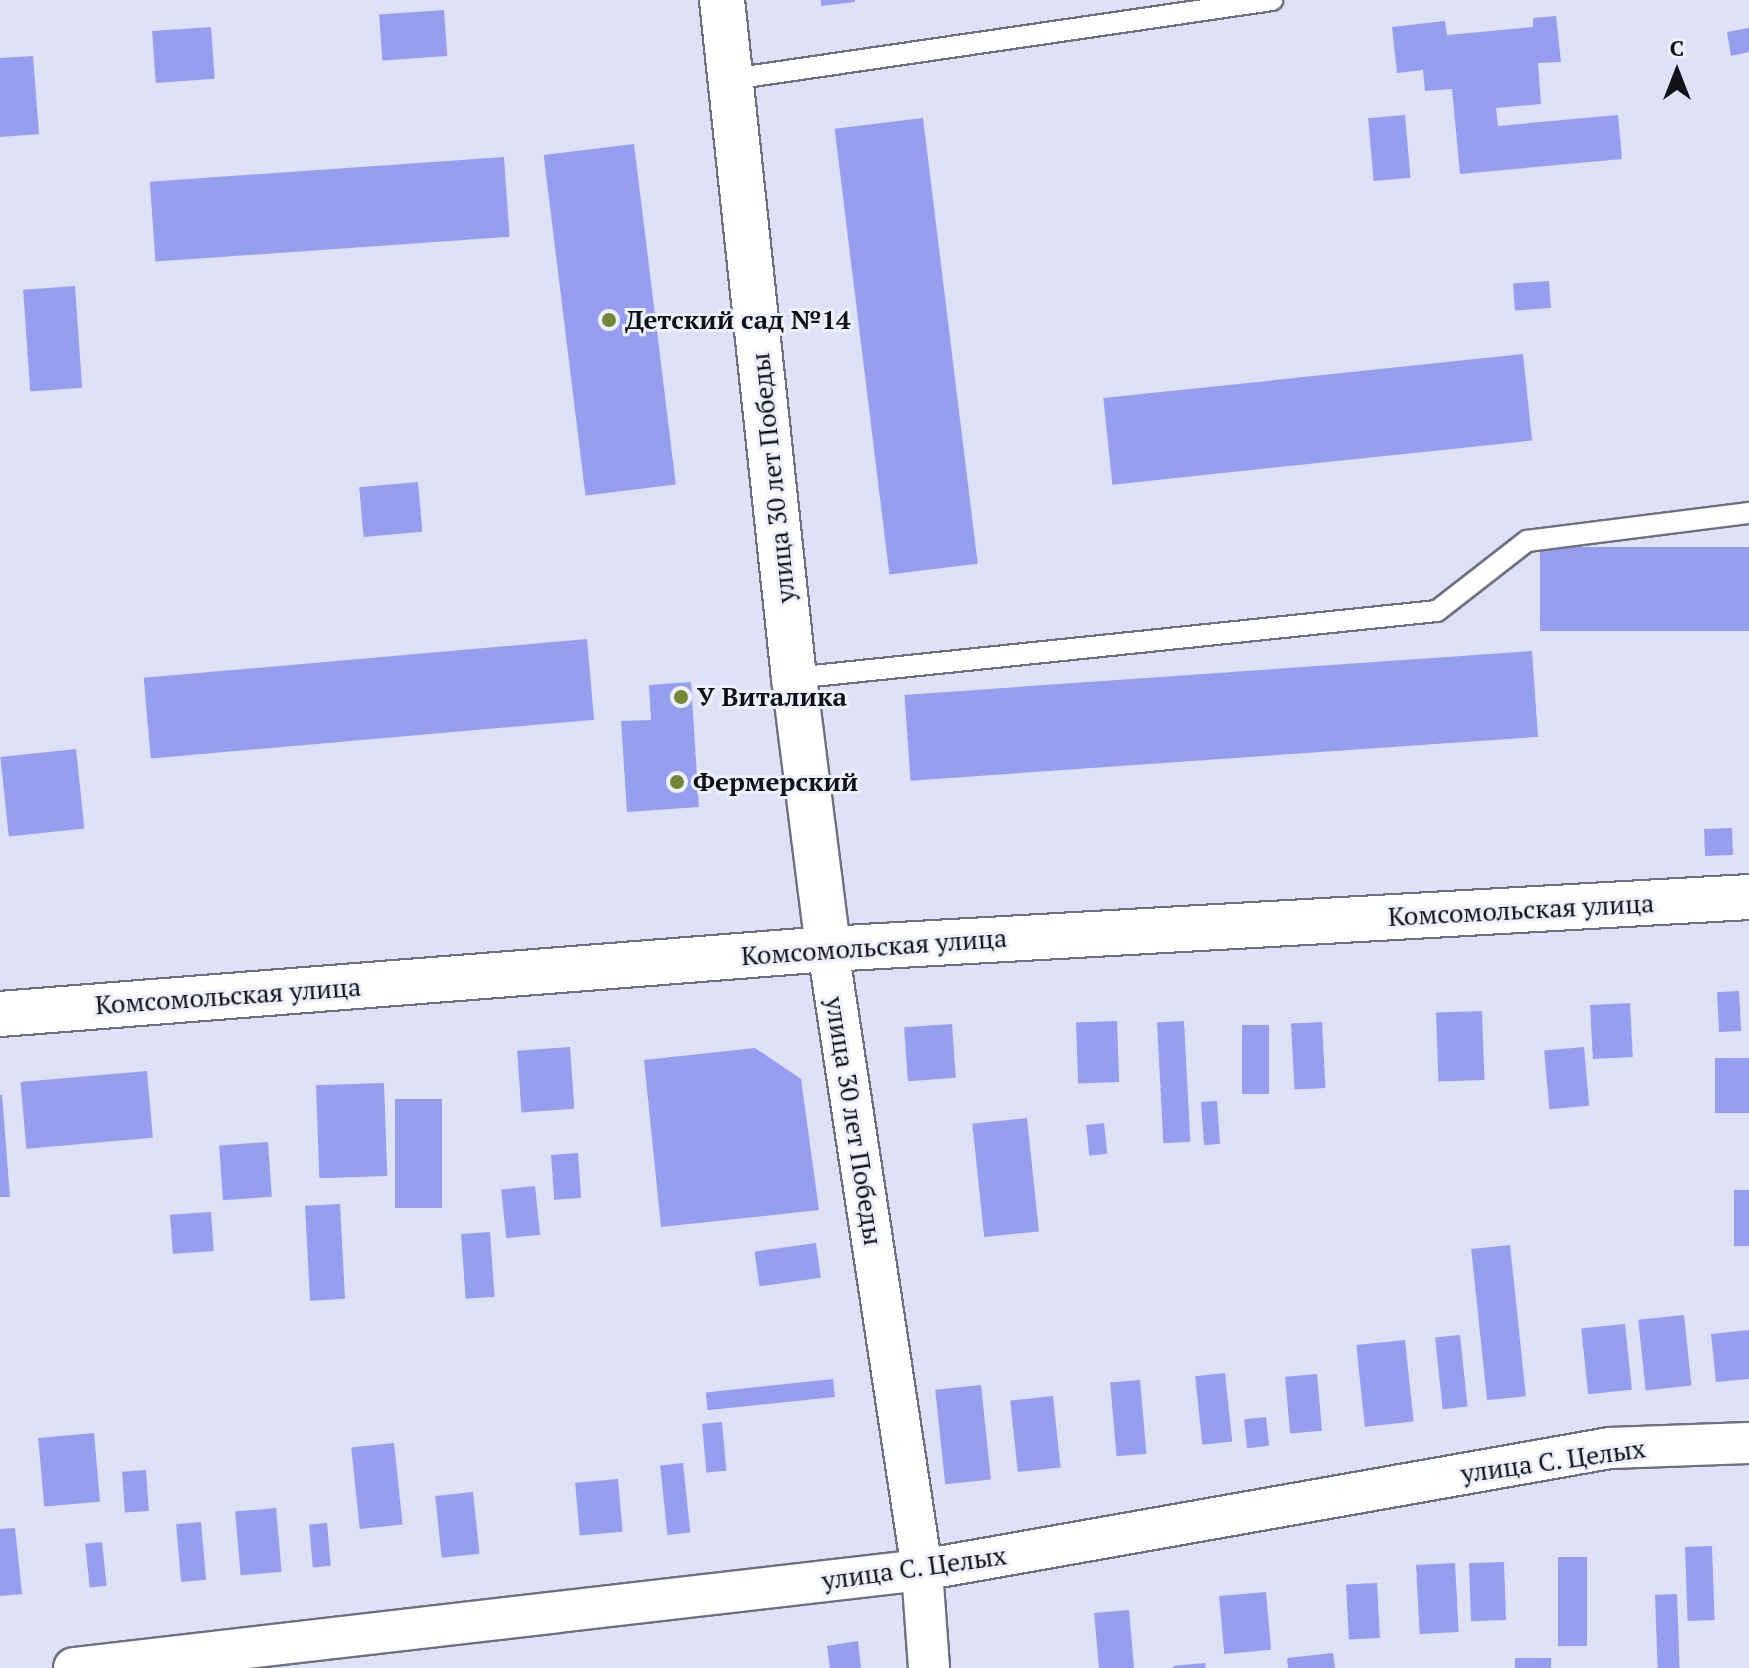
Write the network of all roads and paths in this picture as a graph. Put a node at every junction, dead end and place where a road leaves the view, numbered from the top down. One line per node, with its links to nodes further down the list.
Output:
1 (722, 0): 3 (main road, улица 30 лет Победы)
2 (1272, 0): 3 (lane)
3 (732, 79): 5 (main road, улица 30 лет Победы)
4 (1749, 513): 5 (lane)
5 (794, 678): 7 (main road, улица 30 лет Победы)
6 (1749, 897): 7 (main road, Комсомольская улица)
7 (828, 949): 8 (main road, Комсомольская улица); 10 (street, улица 30 лет Победы)
8 (0, 1014)
9 (1749, 1443): 10 (street, улица С. Целых)
10 (922, 1570): 11 (street, улица С. Целых); 12 (street, улица 30 лет Победы)
11 (74, 1668)
12 (929, 1668)

